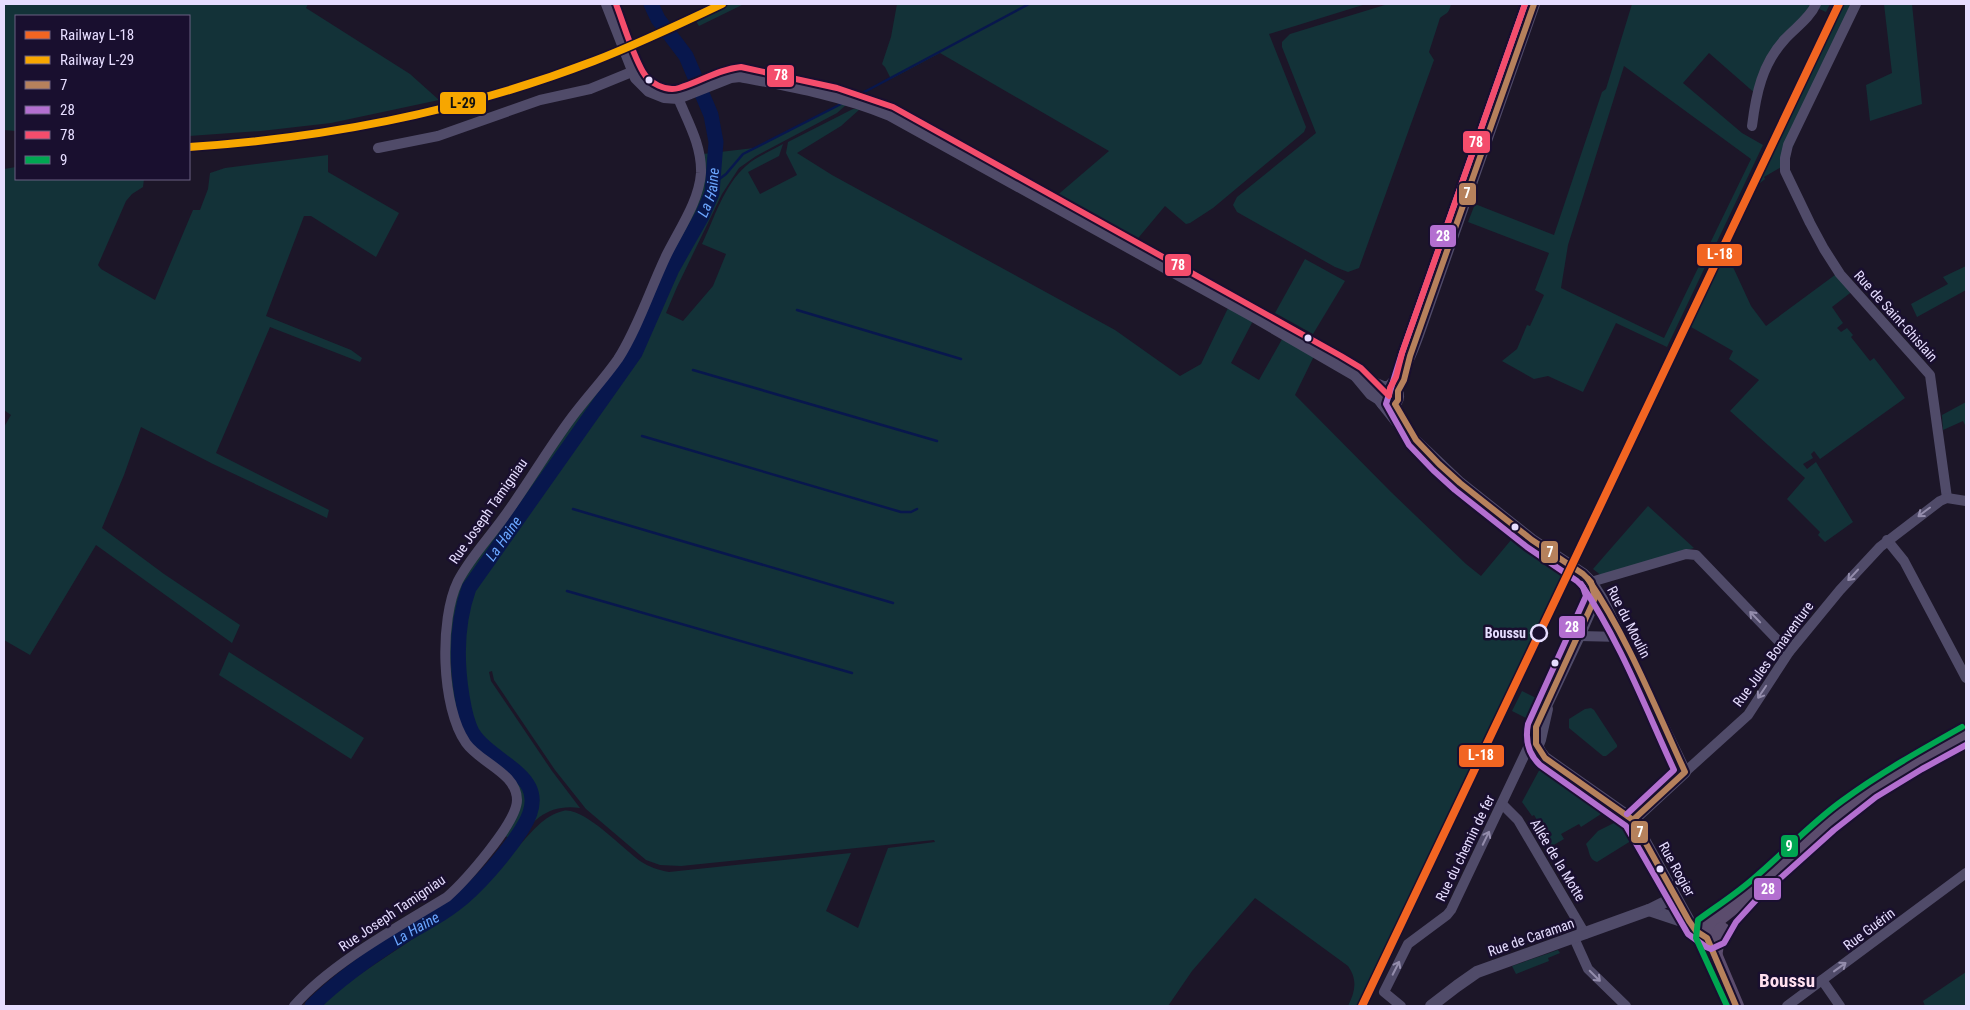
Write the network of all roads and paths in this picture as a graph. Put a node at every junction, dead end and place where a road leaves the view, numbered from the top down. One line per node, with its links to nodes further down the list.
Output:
1 (607, 4): 5 (street)
2 (1534, 4): 9 (street)
3 (1816, 4): 7 (street)
4 (1856, 4): 10 (street, Rue de Saint-Ghislain)
5 (634, 71): 6 (street); 8 (street)
6 (684, 96): 9 (street, Rue du Moulin); 32 (street, Rue Joseph Tamigniau)
7 (1752, 126)
8 (378, 148)
9 (1388, 395): 13 (street, Rue du Moulin)
10 (1947, 498): 11 (street); 12 (street, Rue Jules Bonaventure, one-way to 12)
11 (1966, 500)
12 (1887, 540): 16 (street, Rue Jules Bonaventure, one-way to 16); 17 (street)
13 (1591, 582): 14 (street); 15 (street, Rue du Moulin); 16 (street, one-way to 13)
14 (1579, 636): 15 (street); 18 (street)
15 (1622, 638): 23 (street, Rue du Moulin)
16 (1789, 652): 23 (street, Rue Jules Bonaventure, one-way to 23)
17 (1966, 678)
18 (1550, 699): 19 (street); 21 (street)
19 (1535, 733): 21 (street); 22 (street, Rue du chemin de fer)
20 (1966, 735): 29 (main road)
21 (1539, 754): 22 (street); 25 (street, Rue Rogier)
22 (1522, 764): 24 (street, Rue du chemin de fer)
23 (1685, 772): 25 (street, Rue Jules Bonaventure)
24 (1502, 804): 30 (street, Allée de la Motte); 33 (street, Rue du chemin de fer, one-way to 24)
25 (1633, 820): 27 (street, Rue Rogier)
26 (1966, 873): 31 (street, Rue Guérin, one-way to 26)
27 (1675, 897): 28 (street, Rue de Caraman); 29 (street, Rue Rogier)
28 (1649, 910): 29 (street); 30 (street, Rue de Caraman)
29 (1706, 930): 36 (main road)
30 (1579, 936): 34 (street, Rue de Caraman); 35 (street, Allée de la Motte, one-way to 35)
31 (1822, 980): 37 (street, Rue Guérin); 38 (street)
32 (294, 1006)
33 (1401, 1006)
34 (1431, 1006)
35 (1626, 1006)
36 (1736, 1006)
37 (1787, 1006)
38 (1840, 1006)

